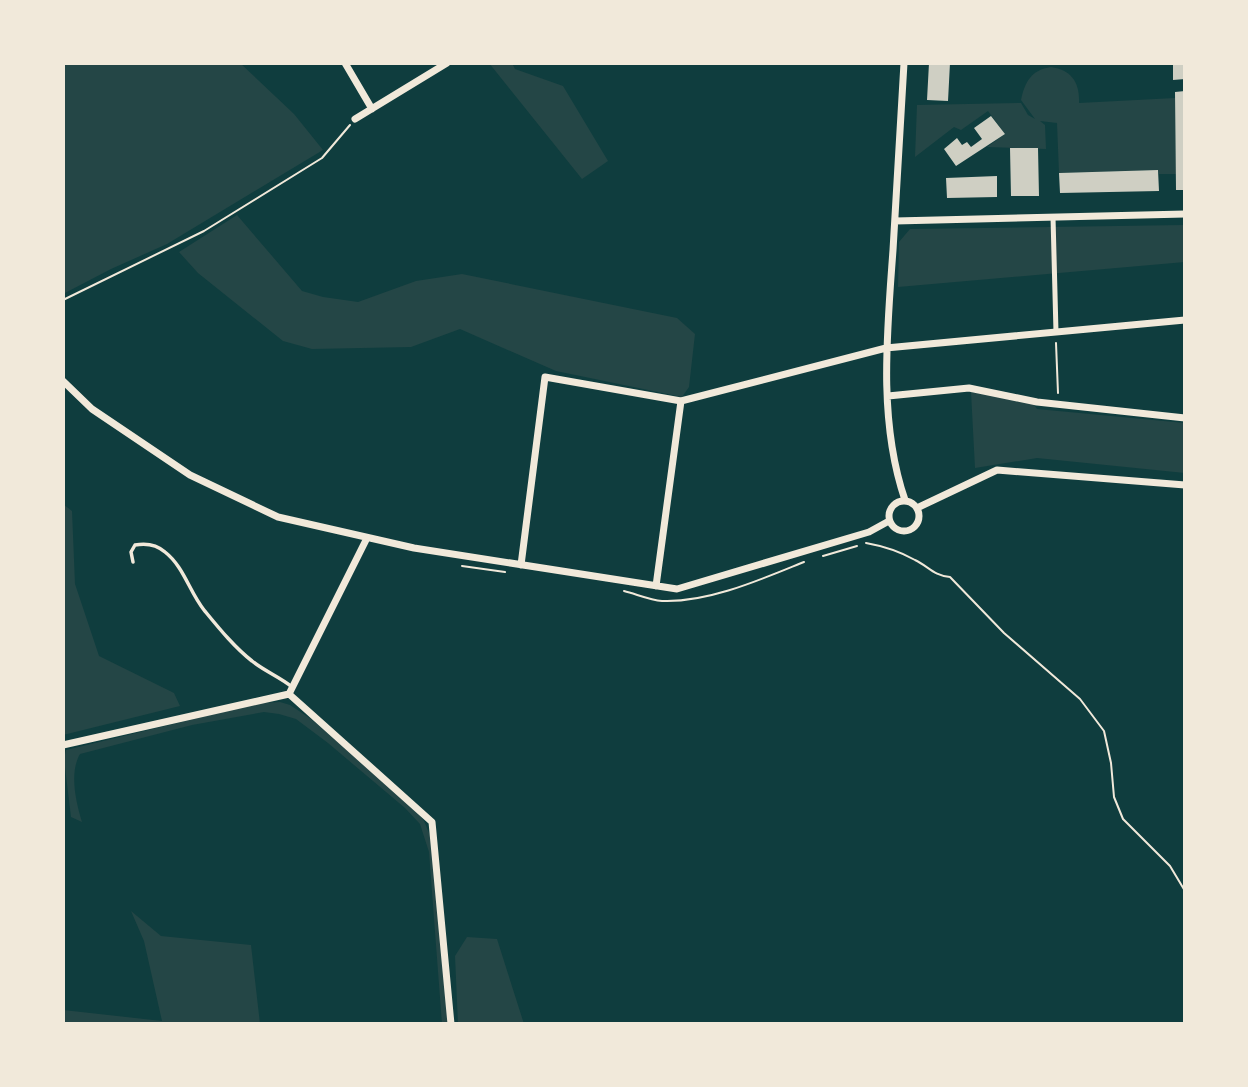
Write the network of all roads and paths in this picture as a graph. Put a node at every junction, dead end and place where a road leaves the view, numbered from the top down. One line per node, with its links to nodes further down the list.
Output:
1 (345, 63): 4 (street)
2 (447, 63): 4 (street)
3 (904, 63): 8 (street)
4 (372, 108): 5 (street)
5 (355, 119): 9 (path)
6 (1185, 214): 7 (street)
7 (1053, 217): 8 (street); 11 (street)
8 (895, 220): 12 (street)
9 (63, 300)
10 (1185, 320): 11 (street)
11 (1056, 332): 12 (street); 16 (path)
12 (886, 348): 14 (street); 15 (street)
13 (63, 381): 22 (street)
14 (888, 397): 16 (street); 19 (street)
15 (681, 401): 27 (street); 29 (street)
16 (1059, 405): 17 (street)
17 (1185, 418)
18 (1185, 485): 20 (street)
19 (905, 500): 20 (street); 21 (street)
20 (917, 508): 21 (street)
21 (890, 521): 29 (street)
22 (367, 538): 27 (street); 31 (street)
23 (822, 556): 33 (path)
24 (813, 559): 30 (path)
25 (133, 562): 31 (lane)
26 (455, 562): 28 (path)
27 (521, 565): 29 (street)
28 (511, 573)
29 (656, 586)
30 (617, 589)
31 (290, 691): 32 (street); 34 (street)
32 (63, 746)
33 (1185, 891)
34 (451, 1024)

